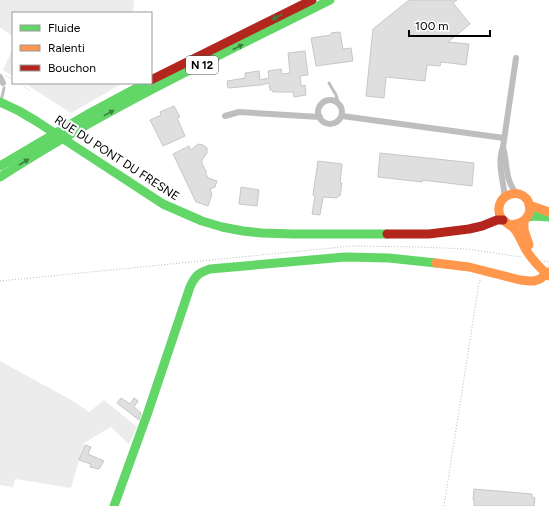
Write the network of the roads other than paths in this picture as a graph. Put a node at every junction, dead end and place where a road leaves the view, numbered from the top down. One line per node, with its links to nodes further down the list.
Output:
1 (312, 0): 4 (main road, N 12, one-way to 4)
2 (330, 0): 13 (main road, N 12, one-way to 2)
3 (516, 58): 14 (street)
4 (152, 80)
5 (2, 81): 8 (lane)
6 (328, 83): 9 (lane)
7 (144, 84): 13 (main road, N 12)
8 (0, 102): 27 (main road, RUE DU PONT DU FRESNE)
9 (338, 102): 11 (street); 12 (street)
10 (225, 116): 12 (street)
11 (342, 116): 12 (street); 14 (street)
12 (320, 118)
13 (72, 128): 15 (main road, N 12)
14 (504, 138): 16 (street)
15 (45, 144): 17 (main road, N 12); 18 (main road, N 12, one-way to 15)
16 (503, 147): 19 (street); 20 (street)
17 (0, 166)
18 (0, 177)
19 (517, 194): 20 (main road); 21 (main road)
20 (504, 197): 22 (main road)
21 (529, 205): 23 (main road); 25 (main road)
22 (499, 208): 26 (main road); 27 (main road, RUE DU PONT DU FRESNE)
23 (549, 212)
24 (549, 217): 25 (main road)
25 (526, 219): 26 (main road); 28 (main road)
26 (507, 222): 27 (main road, RUE DU PONT DU FRESNE); 28 (main road)
27 (417, 233)
28 (548, 273): 29 (main road)
29 (114, 506)

